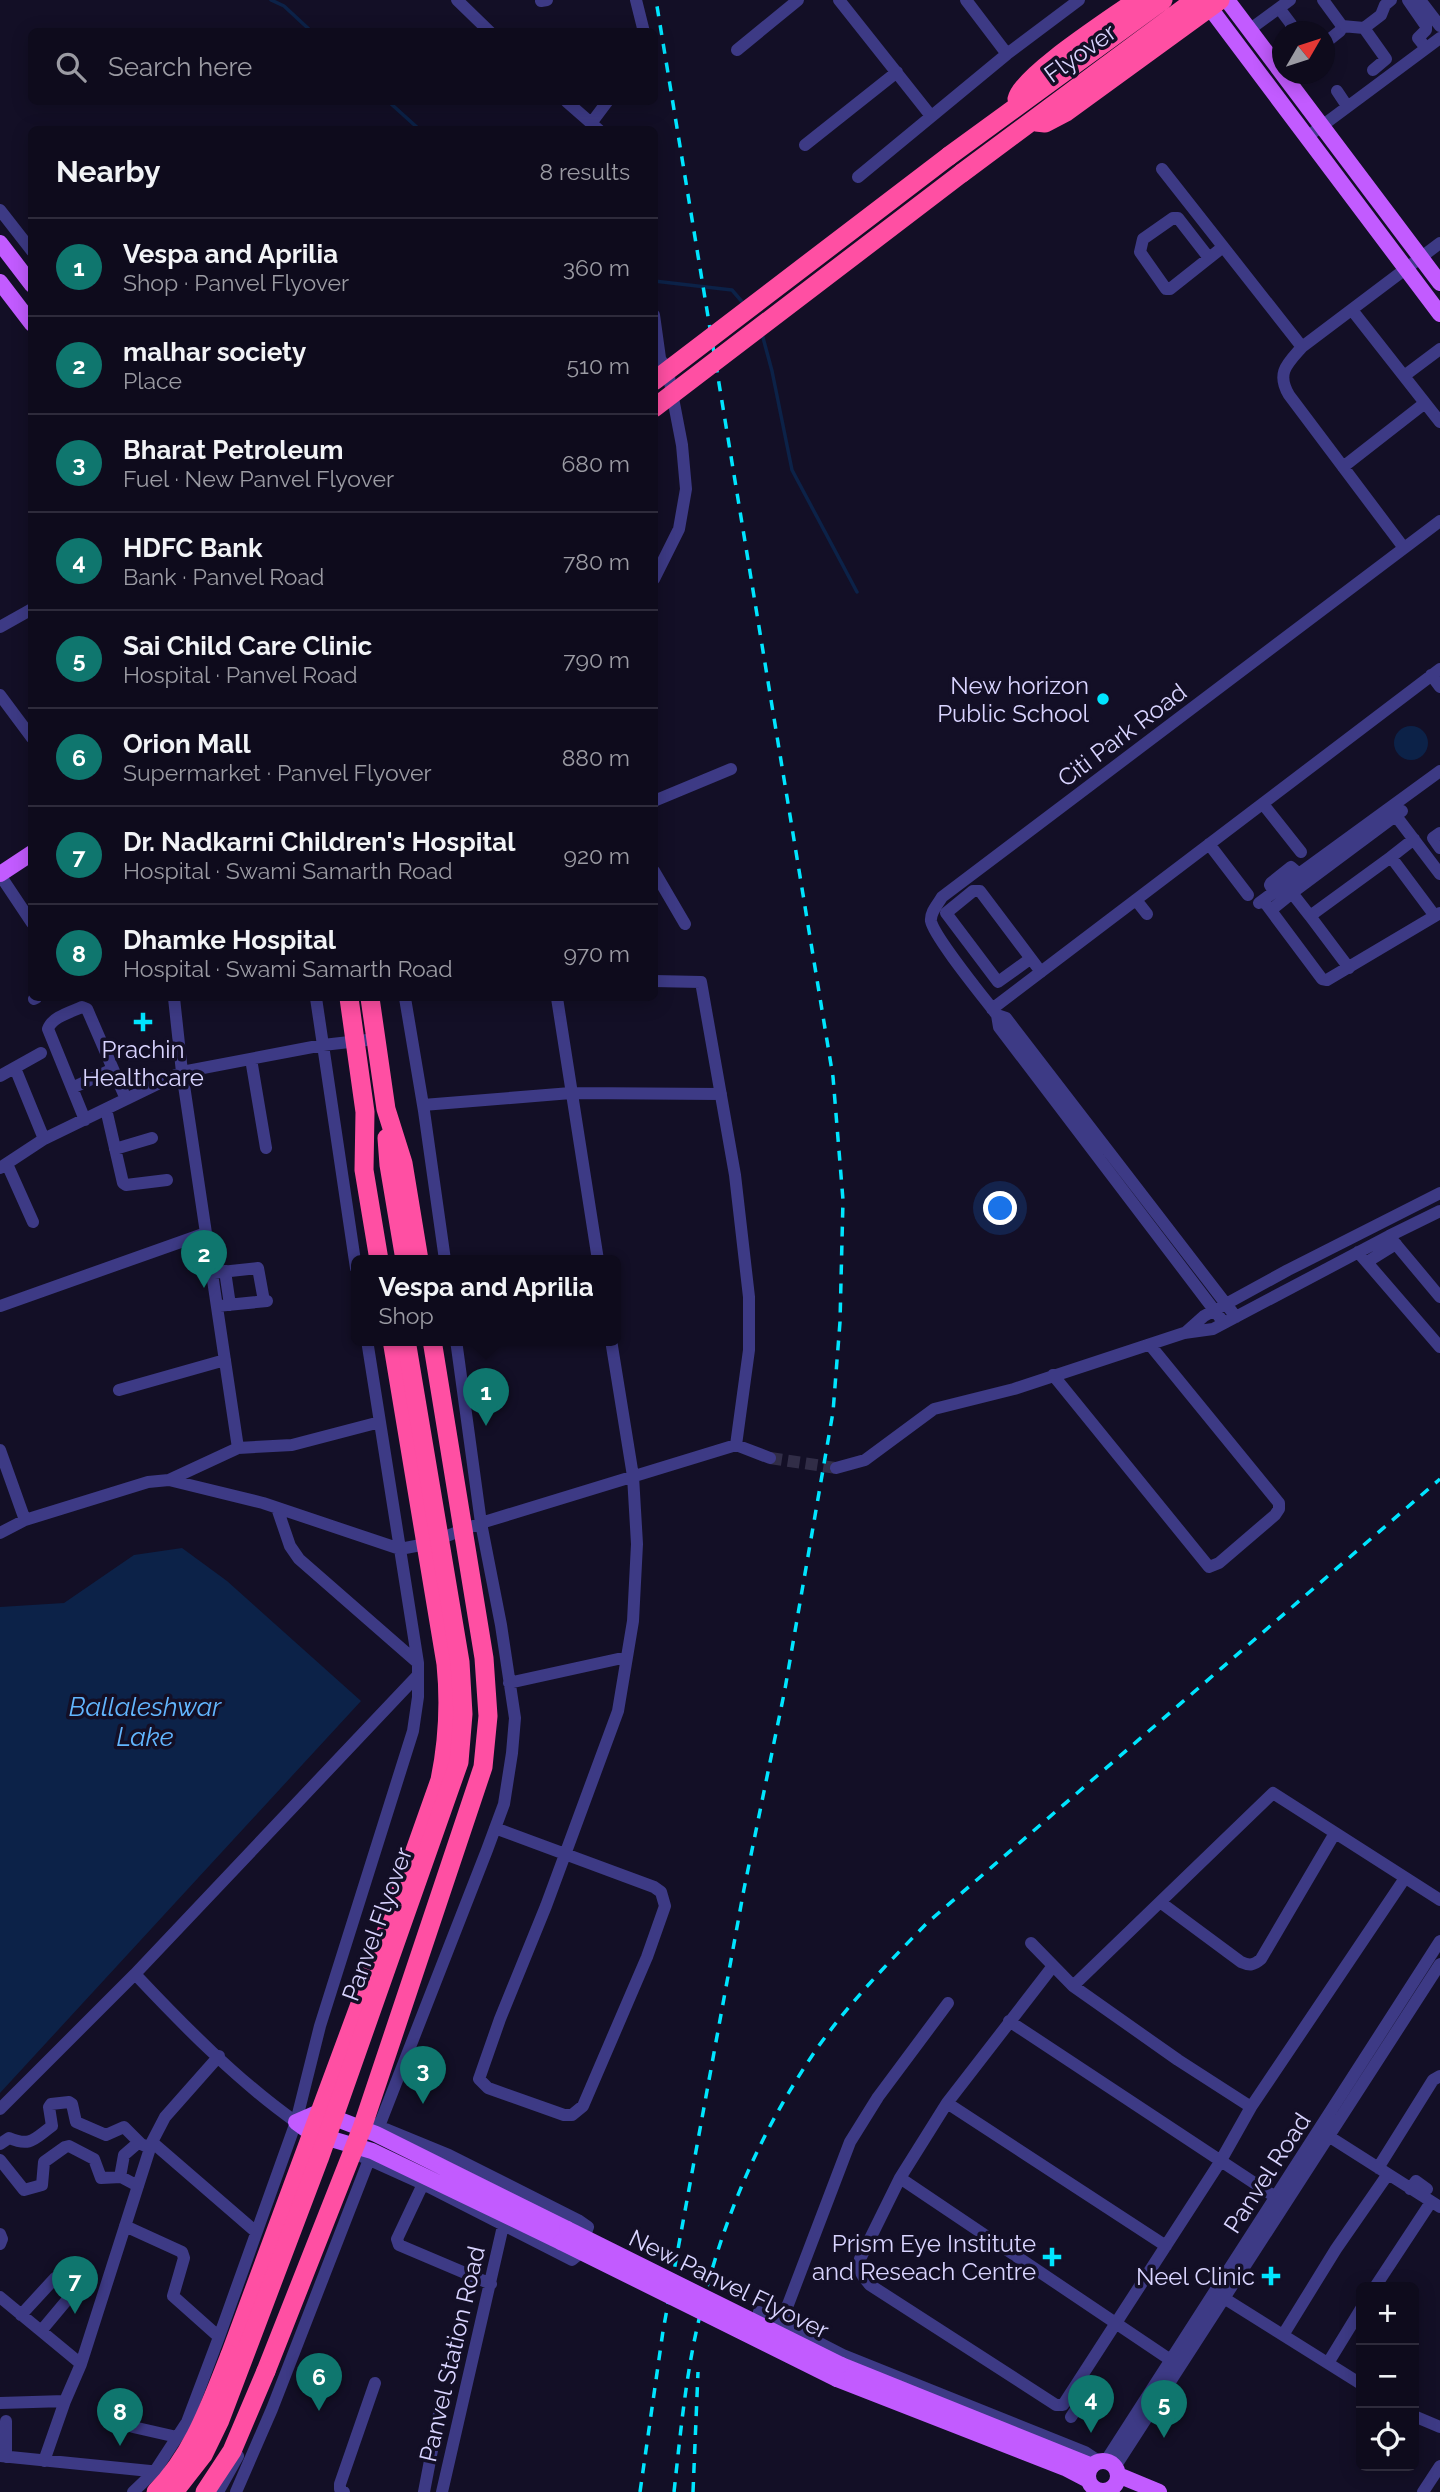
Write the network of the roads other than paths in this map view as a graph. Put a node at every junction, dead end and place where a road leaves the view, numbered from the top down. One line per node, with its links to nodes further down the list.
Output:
1 (457, 0): 20 (street)
2 (636, 0): 21 (street)
3 (798, 0): 27 (street)
4 (839, 0): 30 (street)
5 (966, 0): 28 (street)
6 (1079, 0): 28 (street)
7 (1137, 0): 36 (highway)
8 (1163, 0): 32 (highway, Flyover)
9 (1323, 0): 18 (street)
10 (1391, 0): 22 (street)
11 (1408, 0): 26 (street)
12 (1420, 0): 19 (street)
13 (1294, 1): 15 (street); 17 (street)
14 (1211, 2): 23 (main road); 32 (highway, Flyover); 36 (highway); 40 (main road)
15 (1279, 8): 16 (street); 23 (street)
16 (1287, 21)
17 (1290, 21)
18 (1342, 26): 22 (street); 24 (street)
19 (1440, 26)
20 (486, 28)
21 (645, 28)
22 (1364, 28): 29 (street)
23 (1250, 30): 39 (main road)
24 (1335, 35)
25 (1440, 38): 26 (street)
26 (1426, 48): 35 (street)
27 (737, 50)
28 (1007, 54): 37 (street)
29 (1373, 70)
30 (897, 72): 37 (street); 41 (street)
31 (1337, 91): 35 (street)
32 (1051, 92): 36 (highway, Flyover)
33 (570, 105): 38 (street)
34 (606, 105): 38 (street)
35 (1347, 106): 39 (street)
36 (1022, 114): 62 (highway, bridge); 64 (highway, bridge)
37 (931, 116): 43 (street)
38 (596, 126)
39 (1322, 127): 40 (street); 50 (main road)
40 (1307, 137): 51 (main road)
41 (805, 145)
42 (1162, 169): 48 (street)
43 (858, 177)
44 (0, 211): 47 (street)
45 (0, 243): 52 (main road)
46 (1440, 243): 50 (street)
47 (28, 246)
48 (1223, 247): 49 (street); 58 (street)
49 (1209, 258): 49 (street)
50 (1421, 258): 51 (street); 54 (main road)
51 (1406, 269): 55 (street); 56 (main road)
52 (28, 280)
53 (0, 282): 57 (main road)
54 (1440, 283)
55 (1352, 310): 58 (street); 61 (street)
56 (1440, 314)
57 (28, 319)
58 (1302, 347): 66 (street)
59 (1440, 349): 61 (street)
60 (658, 356): 69 (street)
61 (1405, 376): 63 (street)
62 (658, 378)
63 (1425, 403): 65 (street); 66 (street)
64 (658, 405)
65 (1440, 422)
66 (1343, 467): 68 (street)
67 (1440, 521): 68 (street, Citi Park Road)
68 (1404, 548): 90 (street, Citi Park Road)
69 (658, 571)
70 (28, 611): 71 (street)
71 (0, 627)
72 (1436, 672): 73 (street); 79 (street)
73 (1440, 687)
74 (0, 695): 75 (street)
75 (28, 733)
76 (732, 769): 78 (street)
77 (1440, 771): 80 (street)
78 (658, 799)
79 (1263, 804): 82 (street); 83 (street)
80 (1398, 810): 81 (street); 92 (street); 94 (street)
81 (1430, 840): 85 (street); 86 (street); 88 (street)
82 (1209, 844): 93 (street); 94 (street)
83 (1301, 852)
84 (28, 856): 87 (main road)
85 (1391, 857): 96 (street); 97 (street)
86 (1440, 862)
87 (0, 874): 98 (street)
88 (1440, 874)
89 (658, 878): 99 (street)
90 (968, 878): 91 (street); 110 (street, Citi Park Road)
91 (976, 890): 100 (street); 100 (street)
92 (1292, 893): 94 (street); 97 (street)
93 (1136, 900): 95 (street); 102 (street)
94 (1260, 902): 101 (street)
95 (1147, 914)
96 (1438, 915): 101 (street)
97 (1310, 916): 101 (street)
98 (28, 917)
99 (685, 924)
100 (1030, 959): 102 (street)
101 (1349, 968)
102 (1041, 972): 110 (street)
103 (658, 981): 122 (street)
104 (174, 1001): 118 (street)
105 (316, 1001): 113 (street)
106 (349, 1001): 112 (highway)
107 (370, 1001): 111 (highway)
108 (406, 1001): 124 (street)
109 (557, 1001): 121 (street)
110 (994, 1012): 154 (street)
111 (376, 1039): 112 (street); 126 (highway)
112 (355, 1041): 113 (street); 127 (highway)
113 (323, 1045): 115 (street); 142 (street)
114 (41, 1053): 116 (street)
115 (251, 1059): 118 (street); 131 (street)
116 (15, 1068): 119 (street); 130 (street)
117 (113, 1069): 120 (street); 120 (street); 123 (street)
118 (182, 1072): 123 (street); 139 (street)
119 (0, 1076)
120 (72, 1088): 128 (street)
121 (571, 1093): 122 (street); 124 (street); 148 (street)
122 (720, 1094): 170 (street)
123 (126, 1099): 125 (street)
124 (424, 1105): 147 (street)
125 (106, 1109): 128 (street); 132 (street)
126 (386, 1109): 134 (highway); 146 (highway)
127 (365, 1112): 134 (highway); 143 (highway)
128 (85, 1120): 130 (street)
129 (152, 1138): 132 (street)
130 (44, 1139): 133 (street)
131 (266, 1148)
132 (115, 1149): 135 (street)
133 (3, 1166): 138 (street)
134 (383, 1166): 144 (highway); 145 (highway)
135 (167, 1180)
136 (1440, 1193): 154 (street)
137 (1440, 1212): 140 (street)
138 (33, 1222)
139 (206, 1233): 150 (street); 153 (street)
140 (1393, 1240): 141 (street); 149 (street); 151 (street)
141 (1358, 1252): 149 (street); 155 (street)
142 (354, 1255)
143 (378, 1255)
144 (392, 1255)
145 (404, 1255)
146 (417, 1255)
147 (444, 1255)
148 (597, 1255)
149 (1367, 1262): 165 (street)
150 (219, 1272): 152 (street); 152 (street)
151 (1440, 1297)
152 (223, 1305): 166 (street)
153 (0, 1306)
154 (1221, 1308): 155 (street); 156 (street)
155 (1230, 1320): 156 (street)
156 (1185, 1334): 157 (street)
157 (1150, 1345): 167 (street); 167 (street)
158 (369, 1346): 169 (street)
159 (393, 1346): 181 (highway)
160 (406, 1346): 262 (highway, Panvel Flyover, bridge)
161 (419, 1346): 263 (highway, Panvel Flyover)
162 (433, 1346): 179 (highway)
163 (457, 1346): 179 (street)
164 (612, 1346): 175 (street)
165 (1440, 1347)
166 (225, 1360): 168 (street); 171 (street)
167 (1046, 1377): 174 (street)
168 (119, 1390)
169 (380, 1422): 171 (street); 182 (street)
170 (736, 1445): 173 (street); 175 (street)
171 (239, 1448): 176 (street)
172 (0, 1450): 178 (street)
173 (770, 1458)
174 (836, 1468)
175 (633, 1476): 179 (street); 183 (street)
176 (169, 1480): 177 (street); 178 (street)
177 (277, 1508): 182 (street); 184 (street)
178 (25, 1520): 180 (street)
179 (472, 1526): 181 (street); 185 (street); 208 (highway)
180 (0, 1533)
181 (426, 1544): 182 (street); 205 (highway)
182 (400, 1549): 184 (street)
183 (627, 1657): 185 (street); 188 (street)
184 (418, 1669): 196 (street); 206 (street)
185 (509, 1683): 186 (street)
186 (495, 1828): 188 (street); 208 (street)
187 (1335, 1833): 189 (street); 191 (street); 191 (street)
188 (566, 1854): 188 (street)
189 (1405, 1878): 190 (street); 203 (street)
190 (1440, 1900)
191 (1160, 1902): 197 (street)
192 (1440, 1941): 207 (street, Panvel Road)
193 (1031, 1943): 195 (street)
194 (1440, 1964): 207 (street, Panvel Road)
195 (1053, 1966): 197 (street); 199 (street)
196 (135, 1973): 200 (street); 204 (street)
197 (1073, 1986): 203 (street)
198 (948, 2003): 235 (street)
199 (1009, 2021): 202 (street); 213 (street)
200 (219, 2056): 206 (street); 210 (street)
201 (1440, 2076): 214 (street)
202 (947, 2103): 216 (street); 227 (street)
203 (1251, 2107): 213 (street)
204 (0, 2109)
205 (319, 2112): 206 (highway); 208 (main road)
206 (303, 2128): 208 (main road); 212 (highway)
207 (1324, 2134): 214 (street); 221 (street, Panvel Road)
208 (366, 2139): 217 (highway); 218 (street); 223 (street); 258 (main road, New Panvel Flyover, bridge); 259 (street)
209 (0, 2144): 210 (street)
210 (147, 2144): 215 (street); 219 (street); 224 (street)
211 (0, 2160): 215 (street)
212 (291, 2162): 224 (street); 261 (highway, bridge)
213 (1220, 2162): 221 (street); 227 (street)
214 (1383, 2171): 220 (street); 238 (street)
215 (120, 2177): 219 (street)
216 (900, 2178): 236 (street); 245 (street)
217 (340, 2180): 259 (highway, bridge); 259 (street)
218 (423, 2184): 223 (street); 229 (street)
219 (138, 2186): 222 (street)
220 (1433, 2199): 228 (street)
221 (1280, 2201): 230 (street, Panvel Road)
222 (125, 2226): 239 (street); 241 (street)
223 (503, 2226): 229 (street, Panvel Station Road)
224 (256, 2232): 239 (street)
225 (0, 2234): 226 (street)
226 (0, 2244)
227 (1166, 2246): 236 (street)
228 (1378, 2282)
229 (491, 2284): 247 (street, Panvel Station Road)
230 (1220, 2296): 238 (street); 242 (street, Panvel Road)
231 (2, 2302): 232 (street)
232 (23, 2312): 237 (street); 237 (street)
233 (759, 2312): 235 (street)
234 (1356, 2317): 240 (street)
235 (781, 2323): 258 (street)
236 (1114, 2323): 242 (street); 245 (street)
237 (43, 2329): 241 (street)
238 (1283, 2335): 240 (street)
239 (219, 2337): 253 (street)
240 (1328, 2363): 243 (street)
241 (81, 2364): 246 (street)
242 (1176, 2364): 258 (street, Panvel Road)
243 (1356, 2381)
244 (375, 2384): 264 (street)
245 (1076, 2386): 249 (street)
246 (65, 2401): 248 (street); 255 (street)
247 (463, 2401): 265 (street); 266 (street, Panvel Station Road)
248 (2, 2411): 254 (street)
249 (1071, 2417)
250 (1419, 2418): 252 (street)
251 (133, 2427): 253 (street)
252 (1440, 2427)
253 (177, 2437): 257 (street)
254 (3, 2457): 255 (street)
255 (44, 2461): 257 (street)
256 (1440, 2466): 268 (street)
257 (155, 2471): 259 (street); 260 (street)
258 (1102, 2479): 267 (main road, New Panvel Flyover)
259 (223, 2491)
260 (133, 2492)
261 (156, 2492)
262 (174, 2492)
263 (191, 2492)
264 (344, 2492)
265 (424, 2492)
266 (442, 2492)
267 (1159, 2492)
268 (1423, 2492)

